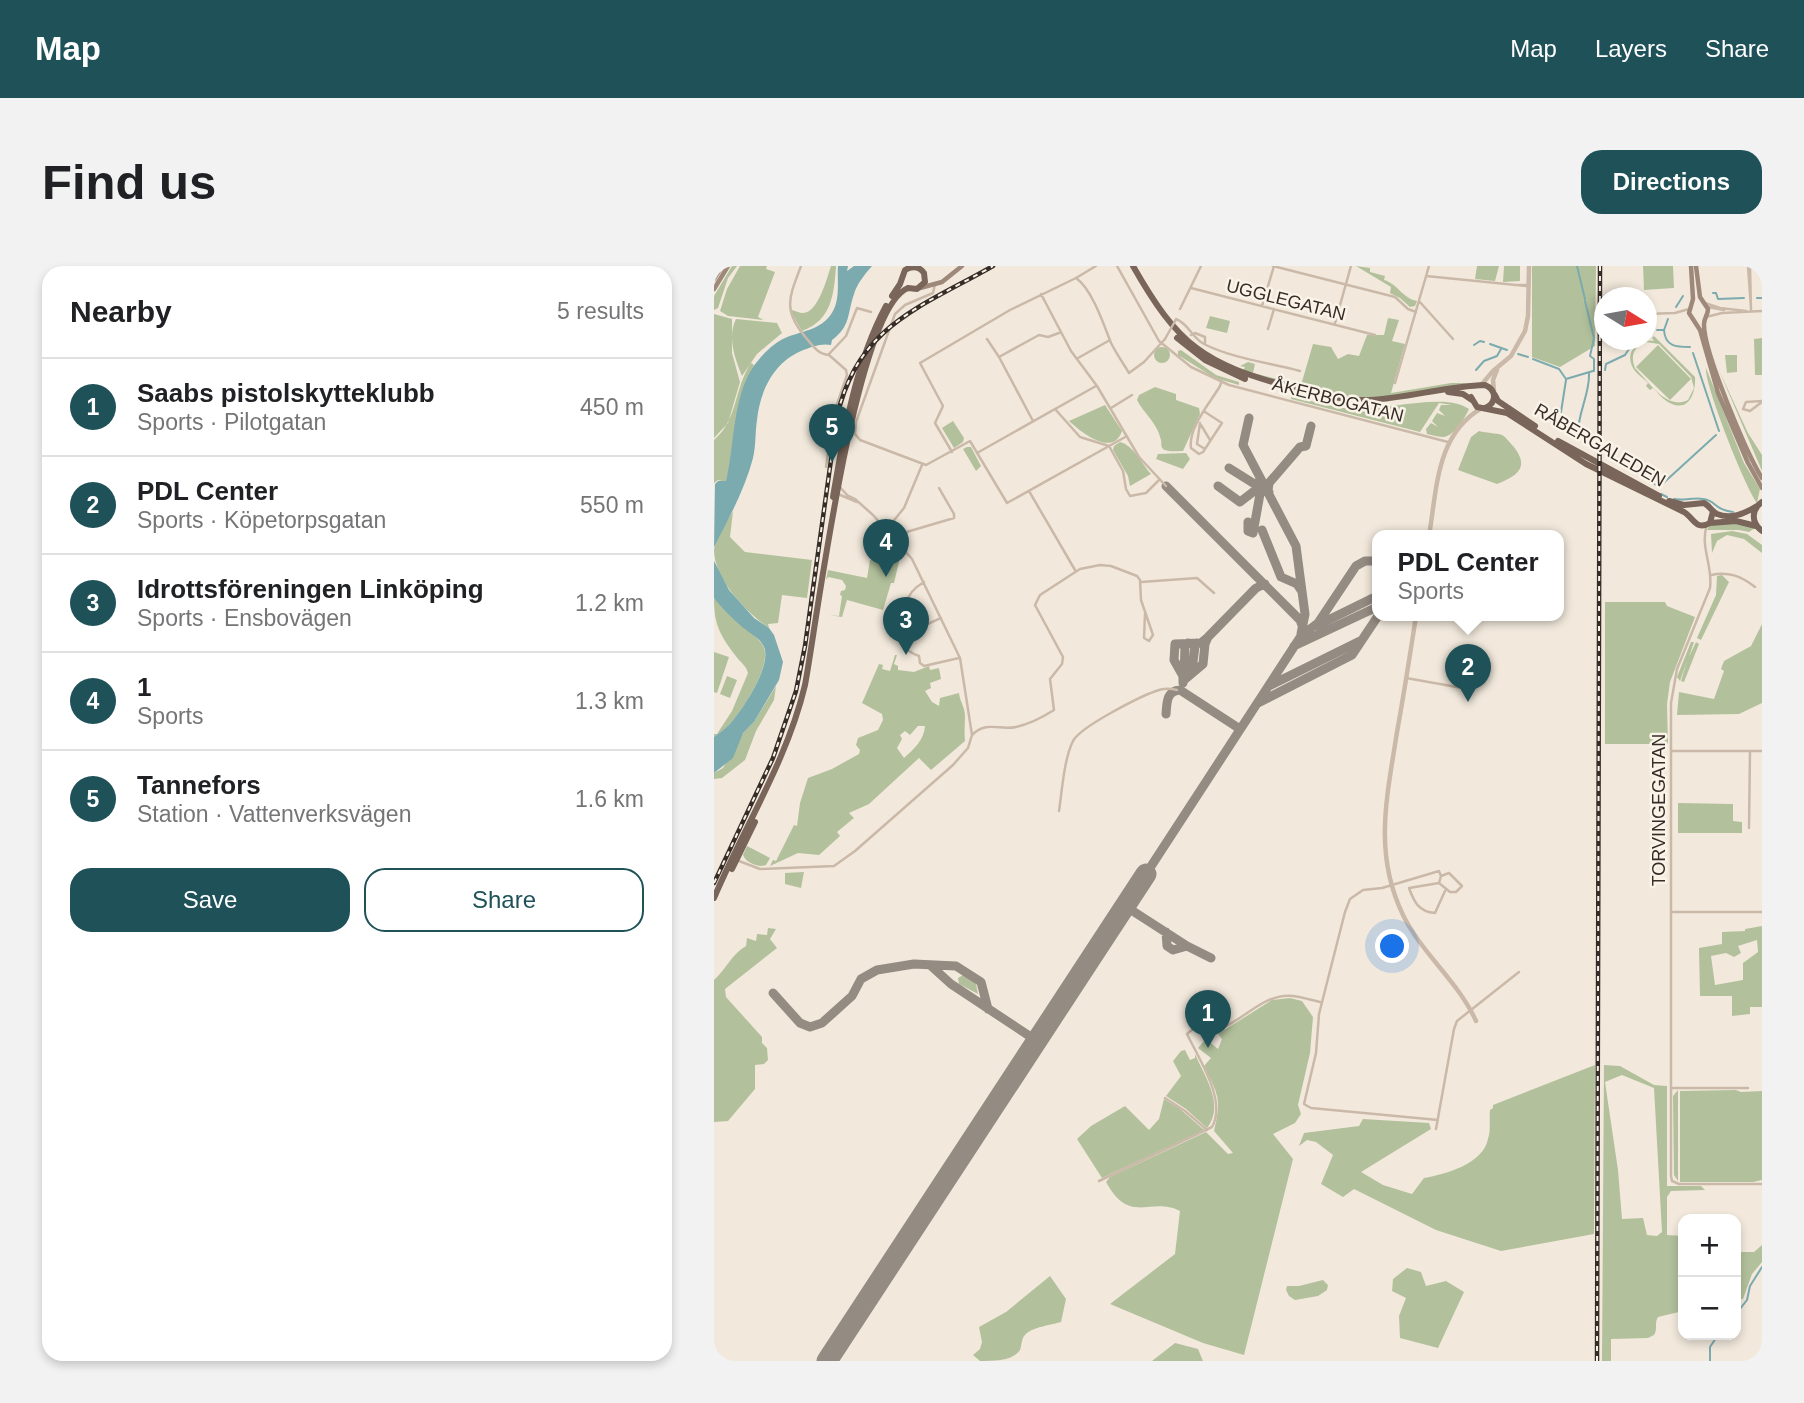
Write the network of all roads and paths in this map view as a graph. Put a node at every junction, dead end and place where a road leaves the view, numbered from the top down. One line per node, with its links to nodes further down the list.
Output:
1 (722, 266): 21 (main road)
2 (728, 266): 28 (main road)
3 (801, 266): 55 (street)
4 (898, 266): 18 (main road)
5 (914, 266): 17 (main road); 18 (main road)
6 (962, 266): 22 (main road)
7 (1096, 266): 20 (street)
8 (1117, 266): 53 (street, ÅKERBOGATAN)
9 (1131, 266): 63 (main road); 66 (main road)
10 (1201, 266): 27 (street)
11 (1274, 266): 23 (street); 32 (street)
12 (1351, 266): 23 (street)
13 (1429, 266): 19 (street)
14 (1529, 266): 24 (street)
15 (1693, 266): 31 (main road); 33 (main road)
16 (1749, 266): 36 (street)
17 (926, 272): 22 (main road); 26 (main road)
18 (903, 276): 25 (main road); 89 (main road)
19 (1426, 276): 24 (street); 30 (street)
20 (1076, 278): 29 (street); 52 (street)
21 (714, 279)
22 (934, 284): 26 (main road); 82 (street)
23 (1346, 285): 40 (street); 45 (street)
24 (1529, 285): 58 (street)
25 (908, 288): 26 (main road); 89 (main road)
26 (920, 288)
27 (1191, 288): 32 (street, UGGLEGATAN); 34 (street)
28 (714, 289)
29 (1041, 294): 47 (street); 80 (street)
30 (1419, 301): 40 (street); 51 (street)
31 (1705, 304): 33 (main road); 37 (street); 44 (main road)
32 (1262, 306): 35 (street, UGGLEGATAN)
33 (1691, 306): 41 (street); 43 (main road)
34 (1180, 309)
35 (1274, 309): 45 (street, UGGLEGATAN); 46 (street)
36 (1751, 309): 37 (street); 38 (street)
37 (1746, 311): 44 (street)
38 (1762, 311)
39 (871, 312): 55 (street)
40 (1416, 312): 61 (street)
41 (1675, 313): 42 (street); 43 (street)
42 (1657, 314)
43 (1693, 318): 44 (main road); 88 (main road)
44 (1706, 318): 84 (main road)
45 (1335, 325): 49 (street, UGGLEGATAN)
46 (1268, 329)
47 (1061, 332): 56 (street); 57 (street)
48 (1191, 335): 53 (street, bridge); 54 (street); 54 (street)
49 (1375, 335)
50 (987, 339): 56 (street)
51 (1453, 339)
52 (1110, 340): 53 (street); 57 (street)
53 (1161, 343): 60 (street, ÅKERBOGATAN)
54 (1205, 344): 59 (street)
55 (829, 355): 83 (street)
56 (999, 357): 73 (street)
57 (1077, 358): 62 (street)
58 (1500, 366): 63 (street); 64 (street)
59 (1300, 371)
60 (1221, 383): 71 (street); 77 (street, ÅKERBOGATAN)
61 (1395, 383)
62 (1097, 386): 68 (street); 70 (street)
63 (1479, 386): 64 (main road); 66 (main road)
64 (1494, 394): 69 (main road); 94 (main road, RÅBERGALEDEN)
65 (1132, 395): 68 (street)
66 (1472, 401): 69 (main road); 72 (street)
67 (1762, 401): 67 (street)
68 (1110, 408): 75 (street)
69 (1484, 408): 72 (street); 96 (main road, RÅBERGALEDEN)
70 (1055, 409): 73 (street); 78 (street)
71 (1205, 412): 74 (street); 76 (street)
72 (1466, 420): 77 (street)
73 (1033, 421): 81 (street)
74 (1200, 421): 76 (street); 79 (street); 79 (street)
75 (1127, 436): 78 (street); 85 (street)
76 (1210, 440): 79 (street)
77 (1448, 442): 101 (street)
78 (1109, 446): 85 (street); 90 (street)
79 (1205, 449)
80 (952, 452): 81 (street); 82 (street)
81 (976, 453): 90 (street)
82 (922, 465): 100 (street)
83 (826, 467)
84 (1762, 478)
85 (1159, 480): 86 (street)
86 (1166, 486)
87 (939, 488): 102 (street)
88 (1762, 488)
89 (837, 491): 91 (street); 91 (street); 92 (street); 124 (main road)
90 (1029, 491): 104 (street)
91 (847, 495): 92 (street)
92 (857, 502): 100 (street)
93 (1760, 502): 95 (main road); 99 (main road)
94 (1697, 503): 95 (main road); 96 (main road)
95 (1713, 511): 98 (main road)
96 (1690, 516): 97 (main road)
97 (1696, 524): 98 (main road); 103 (street, TORVINGEGATAN)
98 (1708, 524): 99 (main road); 103 (street, TORVINGEGATAN)
99 (1760, 529)
100 (887, 530): 102 (street)
101 (1430, 530)
102 (893, 537): 106 (street)
103 (1703, 539): 105 (street, TORVINGEGATAN)
104 (1075, 572): 107 (street); 118 (street)
105 (1711, 575): 108 (street); 119 (street, TORVINGEGATAN)
106 (924, 582): 111 (street); 113 (street)
107 (1141, 582): 109 (street); 110 (street)
108 (1755, 587)
109 (1214, 593)
110 (1145, 614): 110 (street)
111 (941, 618): 113 (street); 114 (street)
112 (1415, 621): 115 (street)
113 (911, 632): 114 (street)
114 (960, 658): 118 (street)
115 (1406, 678): 116 (street); 127 (street)
116 (1468, 688)
117 (1177, 690): 122 (street)
118 (972, 735): 124 (street)
119 (1671, 751): 120 (street); 130 (street, TORVINGEGATAN)
120 (1750, 751): 121 (street); 123 (street)
121 (1762, 751)
122 (1059, 811)
123 (1749, 828)
124 (735, 859): 129 (main road)
125 (1441, 876): 126 (street); 127 (street); 128 (street)
126 (1439, 883): 128 (street); 128 (street)
127 (1392, 885): 133 (street); 134 (street)
128 (1446, 891)
129 (714, 899)
130 (1671, 912): 131 (street); 136 (street, TORVINGEGATAN)
131 (1762, 912)
132 (1519, 972): 134 (street)
133 (1322, 1003): 139 (street); 141 (street)
134 (1471, 1011): 135 (street); 139 (street)
135 (1476, 1021)
136 (1671, 1088): 137 (street); 143 (street, TORVINGEGATAN)
137 (1748, 1088)
138 (1165, 1098): 141 (street)
139 (1438, 1120): 140 (street)
140 (1436, 1129)
141 (1207, 1130): 142 (street)
142 (1099, 1181)
143 (1762, 1184)

